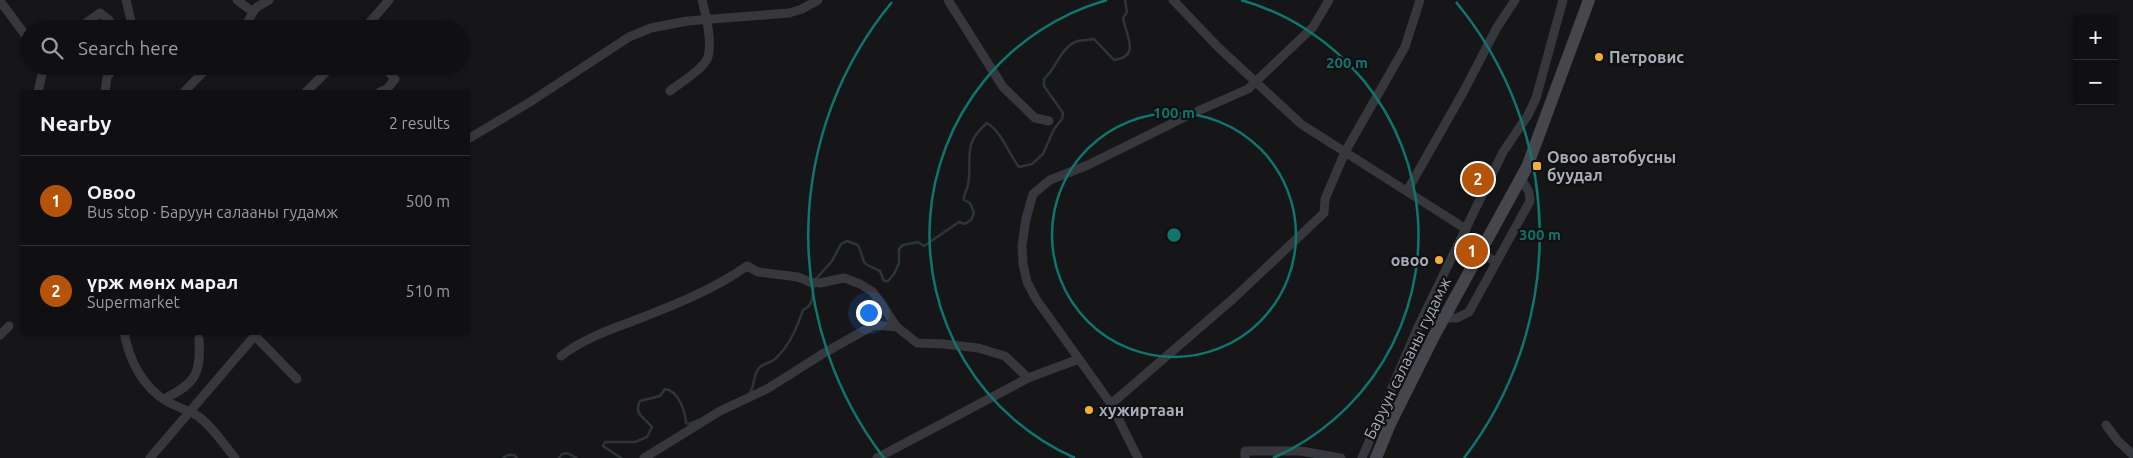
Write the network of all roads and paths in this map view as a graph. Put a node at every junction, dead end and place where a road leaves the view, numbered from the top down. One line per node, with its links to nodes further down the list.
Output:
1 (126, 0): 18 (street)
2 (237, 0): 15 (street)
3 (269, 0): 15 (street)
4 (390, 0): 20 (street)
5 (702, 0): 21 (street)
6 (818, 0): 21 (street)
7 (948, 0): 35 (street)
8 (1173, 0): 28 (street)
9 (1329, 0): 28 (street)
10 (1420, 0): 37 (street)
11 (1515, 0): 39 (street)
12 (1563, 0): 40 (street)
13 (1589, 0): 38 (main road, Баруун салааны гудамж)
14 (0, 1): 22 (street)
15 (253, 12): 19 (street)
16 (89, 20): 17 (street)
17 (109, 20)
18 (131, 20)
19 (249, 20)
20 (372, 20)
21 (707, 20): 34 (street); 36 (street)
22 (20, 28)
23 (42, 75): 29 (street)
24 (200, 75): 31 (street)
25 (323, 75): 32 (street)
26 (391, 75): 33 (street)
27 (108, 77): 30 (street)
28 (1254, 82): 37 (street); 52 (street)
29 (38, 90)
30 (105, 90)
31 (186, 90)
32 (308, 90)
33 (385, 90)
34 (670, 90)
35 (1049, 121)
36 (470, 138)
37 (1345, 152): 39 (street); 56 (street)
38 (1521, 178): 41 (main road, Баруун салааны гудамж); 42 (street)
39 (1407, 191): 40 (street)
40 (1466, 229): 67 (street)
41 (1479, 252): 42 (street); 43 (main road, Баруун салааны гудамж)
42 (1496, 262): 43 (street)
43 (1444, 318): 68 (main road, Баруун салааны гудамж)
44 (9, 326): 46 (street)
45 (897, 328): 51 (street); 53 (street); 62 (street)
46 (0, 335)
47 (124, 335): 55 (street)
48 (256, 335): 57 (street)
49 (258, 335): 54 (street)
50 (199, 339): 55 (street)
51 (561, 356)
52 (1080, 360): 53 (street); 56 (street)
53 (1028, 378): 63 (street)
54 (297, 379)
55 (164, 399): 57 (street)
56 (1111, 404): 64 (street)
57 (189, 411): 60 (street); 61 (street)
58 (2106, 425): 59 (street)
59 (2133, 455)
60 (150, 458)
61 (235, 458)
62 (644, 458)
63 (877, 458)
64 (1138, 458)
65 (1245, 458): 66 (street)
66 (1341, 458)
67 (1362, 458)
68 (1376, 458)

